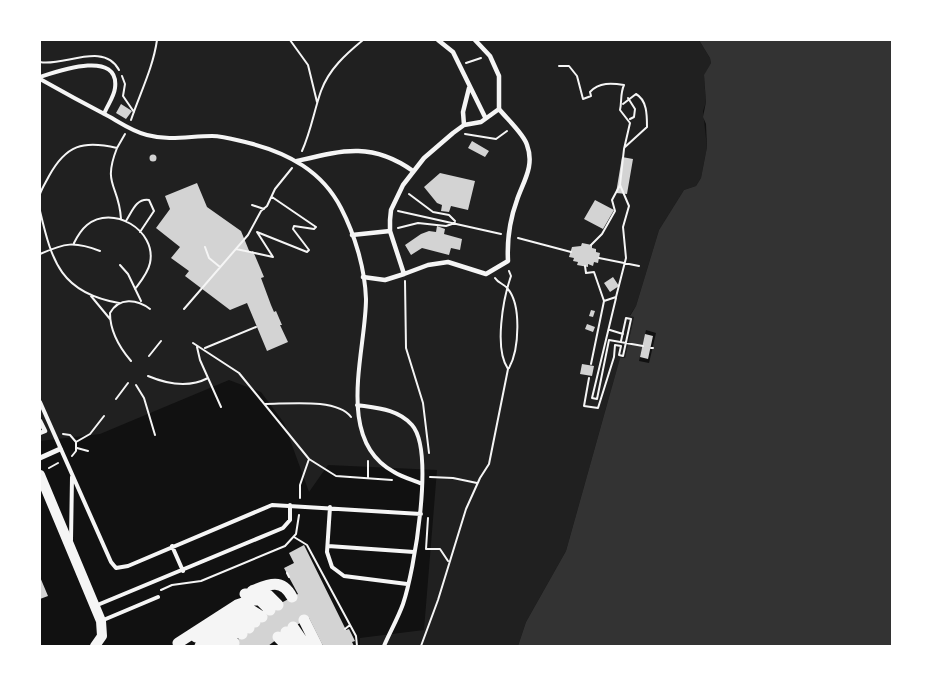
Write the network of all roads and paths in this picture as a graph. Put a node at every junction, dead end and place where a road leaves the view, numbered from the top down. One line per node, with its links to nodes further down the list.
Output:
1 (290, 40): 12 (path)
2 (363, 40): 12 (path)
3 (438, 40): 9 (street)
4 (475, 40): 5 (street)
5 (490, 56): 6 (path); 13 (street)
6 (465, 63)
7 (559, 66): 11 (path)
8 (40, 78): 14 (lane); 14 (lane)
9 (469, 88): 15 (street); 17 (street)
10 (628, 98): 11 (path); 16 (path); 21 (path)
11 (622, 104): 16 (path)
12 (318, 105): 22 (path)
13 (499, 109): 15 (street); 18 (street)
14 (104, 114): 22 (lane)
15 (485, 117): 17 (street)
16 (629, 120): 21 (path)
17 (464, 125): 19 (street)
18 (513, 126): 19 (path); 47 (street)
19 (455, 131): 23 (street)
20 (117, 148): 31 (path)
21 (624, 149): 25 (path)
22 (297, 161): 23 (street); 26 (path); 38 (lane)
23 (412, 170): 24 (street)
24 (403, 184): 29 (street); 33 (path)
25 (620, 185): 40 (path); 58 (path)
26 (271, 196): 28 (path); 37 (path)
27 (252, 204): 28 (path)
28 (264, 208): 34 (path)
29 (391, 210): 33 (path); 35 (street)
30 (40, 211): 43 (path)
31 (121, 219): 32 (path); 39 (path)
32 (126, 221): 36 (path); 36 (path)
33 (457, 222): 35 (path)
34 (251, 228): 37 (path); 42 (path)
35 (390, 231): 38 (street); 53 (street)
36 (140, 232): 56 (path)
37 (257, 232): 42 (path)
38 (352, 235): 54 (lane)
39 (74, 243): 43 (path); 44 (path)
40 (591, 245)
41 (205, 247): 51 (path)
42 (236, 249): 51 (path)
43 (49, 250): 45 (path); 57 (path)
44 (100, 251)
45 (40, 254)
46 (599, 258): 50 (path)
47 (508, 261): 52 (street); 55 (path)
48 (120, 265): 56 (path)
49 (585, 266): 59 (path)
50 (639, 266)
51 (220, 268): 63 (path)
52 (490, 273): 53 (street); 55 (path)
53 (404, 274): 54 (street); 98 (path)
54 (363, 277): 86 (lane)
55 (507, 287): 77 (path); 77 (path)
56 (135, 289): 60 (path)
57 (89, 294): 61 (path); 64 (path)
58 (616, 297): 59 (path); 66 (path); 68 (path)
59 (604, 301): 76 (path)
60 (142, 302): 61 (path); 62 (path)
61 (119, 303): 64 (path)
62 (150, 308)
63 (184, 309)
64 (110, 320): 75 (path)
65 (256, 327): 73 (path)
66 (623, 334): 68 (path); 69 (path)
67 (161, 341): 74 (path)
68 (622, 342): 69 (path)
69 (627, 342): 71 (path); 80 (path)
70 (193, 343): 72 (path)
71 (643, 346)
72 (197, 347): 73 (path); 79 (path)
73 (204, 348): 85 (path)
74 (149, 356)
75 (130, 361)
76 (591, 364)
77 (508, 370): 109 (path)
78 (148, 376): 79 (path)
79 (208, 378): 87 (path)
80 (589, 378)
81 (128, 382): 83 (path)
82 (136, 385): 93 (path)
83 (116, 399)
84 (40, 402): 96 (lane)
85 (264, 404): 90 (path); 101 (path)
86 (357, 405): 108 (lane); 110 (lane)
87 (221, 408)
88 (104, 416): 94 (path)
89 (40, 421): 91 (street)
90 (353, 423)
91 (40, 433)
92 (60, 435): 94 (path)
93 (155, 435)
94 (76, 442): 95 (path)
95 (77, 448): 97 (path); 99 (path)
96 (60, 449): 100 (street); 106 (lane)
97 (88, 452)
98 (429, 456)
99 (70, 457)
100 (40, 458)
101 (309, 459): 107 (path); 112 (path)
102 (368, 459): 107 (path)
103 (58, 464): 105 (path)
104 (429, 470): 109 (path)
105 (43, 472): 118 (main road)
106 (72, 475): 116 (lane); 118 (lane)
107 (368, 478): 108 (path)
108 (407, 478): 110 (lane)
109 (477, 483): 120 (path)
110 (422, 484): 115 (lane)
111 (290, 505): 112 (lane); 116 (lane); 121 (lane)
112 (300, 506): 113 (lane)
113 (330, 507): 115 (lane); 117 (lane)
114 (428, 513): 120 (path)
115 (421, 514): 119 (lane)
116 (172, 546): 121 (lane)
117 (328, 546): 119 (lane); 122 (lane)
118 (71, 548): 127 (main road)
119 (414, 552): 122 (lane)
120 (449, 562): 144 (path)
121 (183, 571): 127 (lane)
122 (407, 584): 143 (lane)
123 (160, 590): 130 (path)
124 (242, 595): 126 (highway); 131 (highway); 132 (highway)
125 (158, 597): 129 (lane)
126 (292, 597)
127 (95, 606): 129 (main road)
128 (304, 620): 141 (highway)
129 (101, 621): 137 (main road)
130 (350, 625): 133 (path); 142 (path)
131 (252, 626): 132 (highway); 132 (highway); 132 (highway); 135 (highway); 136 (highway)
132 (213, 628): 135 (highway); 136 (highway)
133 (345, 628)
134 (281, 637): 138 (highway); 139 (highway); 140 (highway)
135 (198, 641): 136 (highway)
136 (179, 645)
137 (95, 646)
138 (287, 646)
139 (297, 646)
140 (306, 646)
141 (317, 646)
142 (357, 646)
143 (384, 646)
144 (421, 646)

